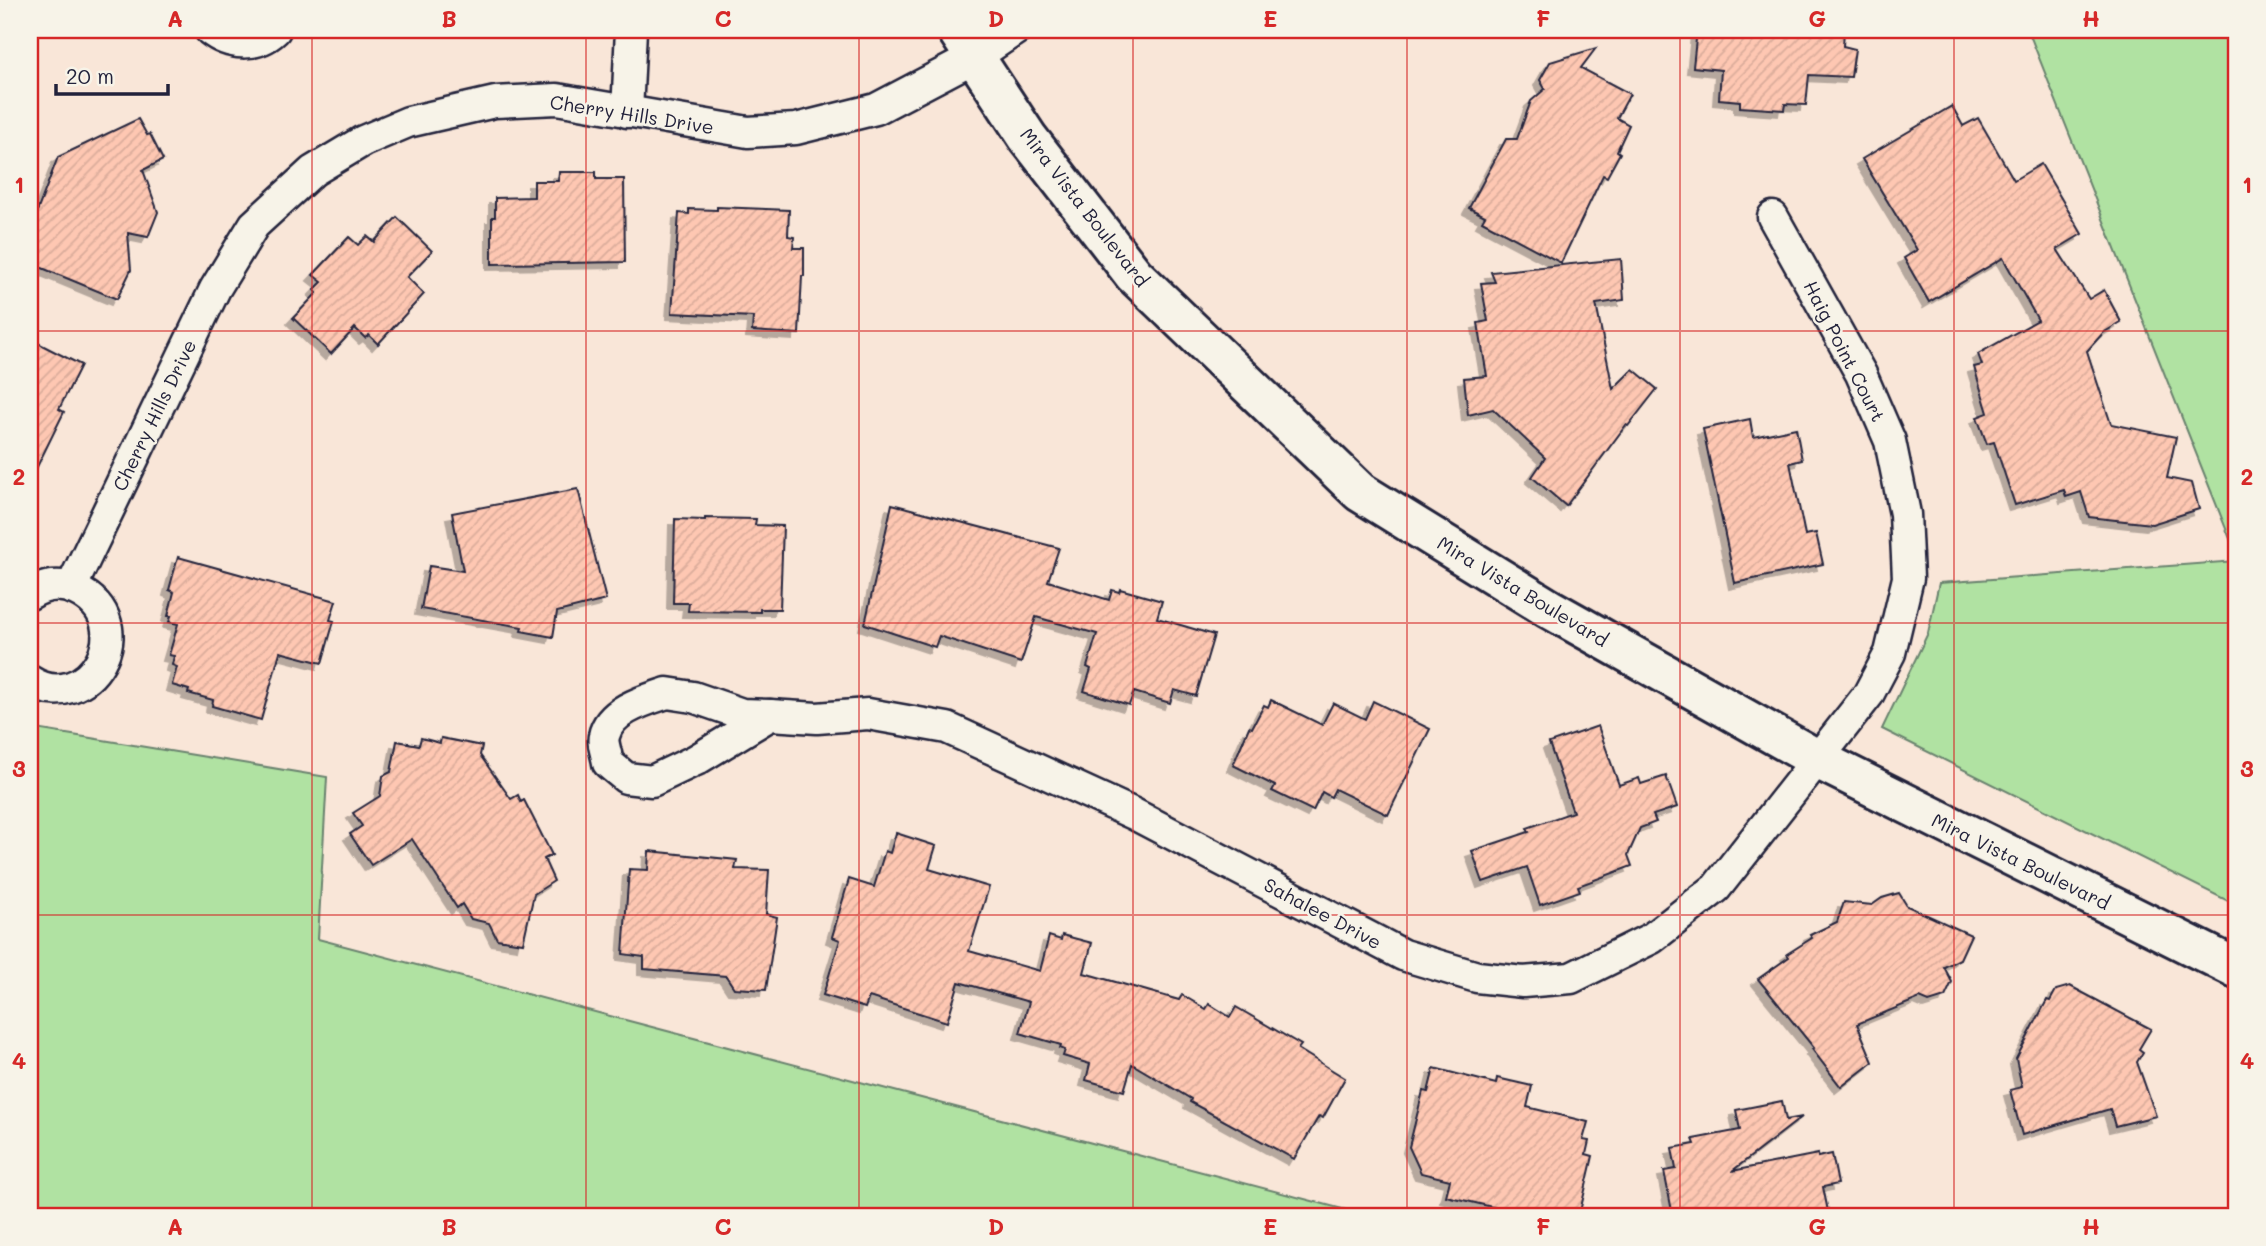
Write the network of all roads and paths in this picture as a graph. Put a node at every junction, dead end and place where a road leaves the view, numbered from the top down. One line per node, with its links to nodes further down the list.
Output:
1 (210, 30): 2 (street)
2 (275, 30)
3 (631, 30): 6 (street)
4 (1015, 30): 5 (street, Cherry Hills Drive)
5 (966, 43): 6 (street, Cherry Hills Drive); 12 (street, Mira Vista Boulevard)
6 (627, 112): 8 (street, Cherry Hills Drive)
7 (1773, 217): 12 (street, Haig Point Court)
8 (71, 588): 9 (street); 10 (street)
9 (30, 594)
10 (30, 681)
11 (771, 715): 11 (street, Sahalee Drive); 12 (street, Sahalee Drive)
12 (1816, 759): 13 (street, Mira Vista Boulevard)
13 (2236, 968)

